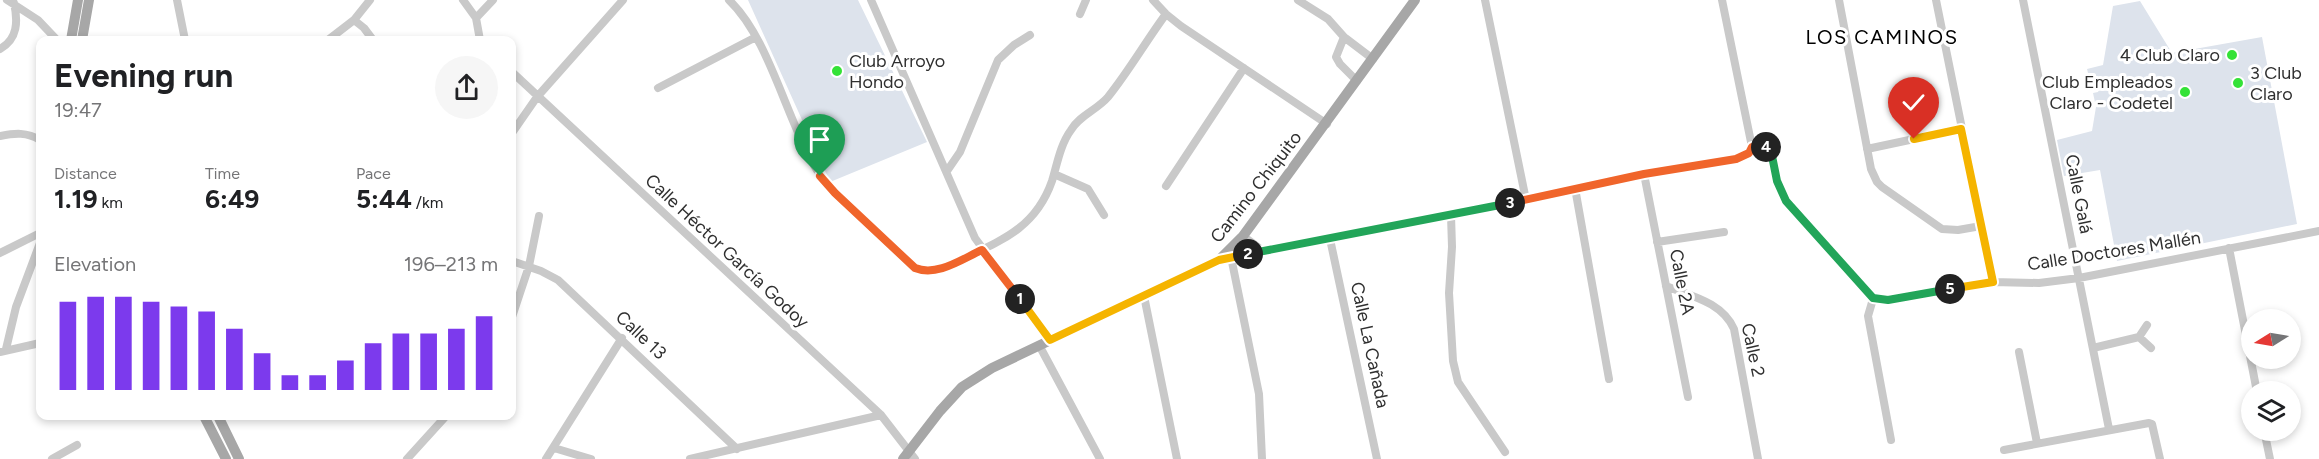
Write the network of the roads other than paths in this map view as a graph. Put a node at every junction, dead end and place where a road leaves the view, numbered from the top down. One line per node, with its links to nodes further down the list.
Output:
1 (78, 0): 26 (main road)
2 (89, 0): 27 (main road)
3 (177, 0): 28 (street)
4 (370, 0): 23 (street)
5 (463, 0): 22 (street)
6 (493, 0): 22 (street)
7 (623, 0): 40 (street)
8 (729, 0): 32 (street)
9 (871, 0): 48 (street)
10 (1086, 0): 20 (street)
11 (1153, 0): 21 (street)
12 (1298, 0): 33 (street)
13 (1415, 0): 35 (main road, Camino Chiquito)
14 (1485, 0): 53 (street)
15 (1722, 0): 46 (street)
16 (1839, 0): 47 (street)
17 (1936, 0): 43 (street)
18 (2023, 0): 73 (street, Calle Galá)
19 (10, 2): 25 (street); 34 (street)
20 (1080, 14)
21 (1166, 14): 36 (street); 49 (street)
22 (476, 18): 31 (street)
23 (354, 20): 29 (street); 30 (street)
24 (1030, 35): 48 (street)
25 (53, 36)
26 (72, 36)
27 (83, 36)
28 (184, 36)
29 (333, 36)
30 (371, 36)
31 (479, 36)
32 (756, 37): 39 (street); 65 (street)
33 (1344, 38): 35 (street); 38 (street)
34 (0, 48)
35 (1373, 59): 38 (main road, Camino Chiquito)
36 (1244, 68): 41 (street); 51 (street)
37 (516, 76): 40 (street, Calle Héctor García Godoy)
38 (1357, 81): 41 (main road, Camino Chiquito)
39 (658, 88)
40 (537, 97): 42 (street); 92 (street, Calle Héctor García Godoy)
41 (1327, 123): 61 (main road, Camino Chiquito)
42 (516, 127)
43 (1961, 129): 47 (street); 57 (street)
44 (0, 136): 45 (street)
45 (36, 138)
46 (1752, 147): 50 (street); 77 (street)
47 (1867, 149): 57 (street)
48 (947, 171): 65 (street)
49 (1054, 174): 54 (street); 65 (street)
50 (1644, 174): 52 (street); 63 (street, Calle 2A)
51 (1166, 186)
52 (1575, 188): 53 (street); 89 (street)
53 (1526, 200): 55 (street)
54 (1104, 215)
55 (1452, 215): 62 (street); 104 (street)
56 (539, 216): 72 (street)
57 (1981, 226): 74 (street)
58 (2319, 231): 64 (street, Calle Doctores Mallén)
59 (1724, 232): 63 (street)
60 (36, 235): 67 (street)
61 (1244, 236): 66 (street); 70 (main road, Camino Chiquito)
62 (1330, 239): 66 (street); 116 (street, Calle La Cañada)
63 (1657, 242): 75 (street, Calle 2A)
64 (2229, 248): 73 (street, Calle Doctores Mallén); 90 (street)
65 (982, 250): 83 (street)
66 (1263, 251): 69 (street)
67 (0, 253)
68 (36, 254): 87 (street)
69 (1231, 257): 70 (street); 115 (street)
70 (1219, 260): 76 (main road, Camino Chiquito)
71 (516, 262): 72 (street, Calle 13)
72 (530, 266): 78 (street); 82 (street, Calle 13)
73 (2079, 278): 74 (street, Calle Doctores Mallén); 85 (street, Calle Galá)
74 (1993, 282): 77 (street, Calle Doctores Mallén)
75 (1666, 286): 91 (street, Calle 2A); 117 (street, Calle 2)
76 (1144, 296): 83 (main road, Camino Chiquito); 114 (street)
77 (1873, 298): 97 (street)
78 (516, 306)
79 (2147, 325): 81 (street)
80 (0, 334): 87 (street)
81 (2139, 337): 85 (street); 86 (street)
82 (622, 339): 101 (street); 102 (street, Calle 13)
83 (1045, 342): 105 (main road, Camino Chiquito); 113 (street)
84 (36, 344): 87 (street)
85 (2093, 348): 96 (street, Calle Galá)
86 (2151, 348)
87 (3, 351)
88 (2019, 352): 99 (street)
89 (1609, 379)
90 (2255, 381)
91 (1688, 397)
92 (880, 415): 102 (street); 105 (street, Calle Héctor García Godoy)
93 (206, 420): 107 (main road)
94 (220, 420): 108 (main road)
95 (442, 420): 109 (street)
96 (2109, 429): 99 (street); 118 (street)
97 (1891, 440)
98 (2267, 441): 119 (street)
99 (2037, 443): 103 (street)
100 (77, 445): 106 (street)
101 (554, 448): 110 (street); 111 (street)
102 (737, 449): 112 (street)
103 (2004, 450)
104 (1505, 452)
105 (909, 456)
106 (52, 459)
107 (225, 459)
108 (239, 459)
109 (407, 459)
110 (546, 459)
111 (591, 459)
112 (690, 459)
113 (1100, 459)
114 (1177, 459)
115 (1262, 459)
116 (1377, 459)
117 (1758, 459)
118 (2160, 459)
119 (2270, 459)

